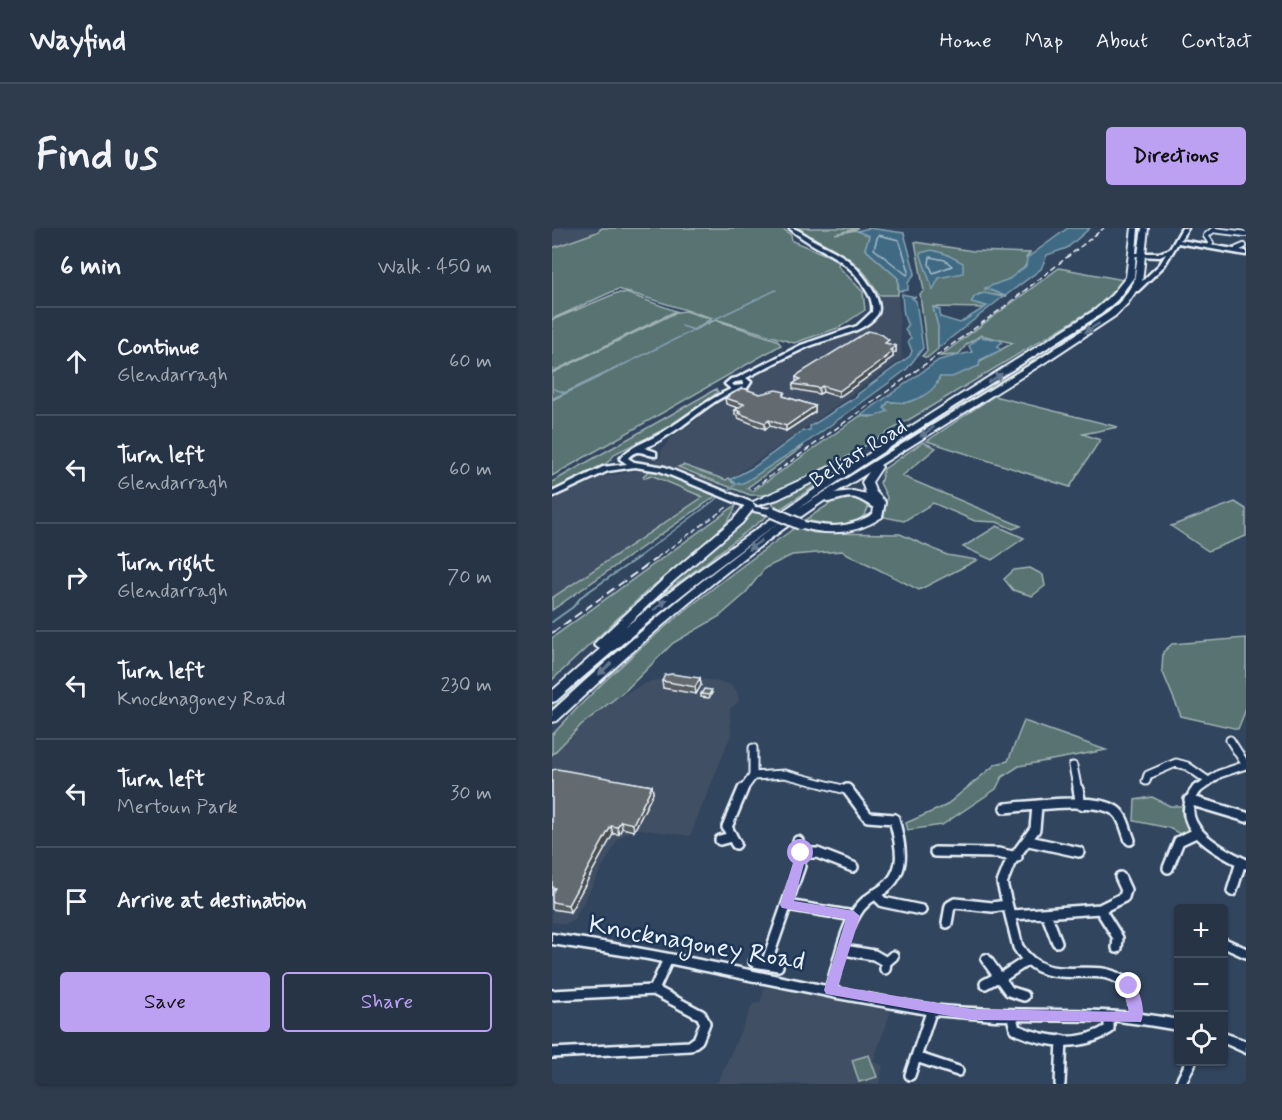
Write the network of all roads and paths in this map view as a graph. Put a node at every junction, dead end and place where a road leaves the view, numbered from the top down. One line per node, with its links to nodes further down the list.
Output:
1 (792, 228): 15 (street)
2 (1135, 228): 12 (highway)
3 (1145, 228): 13 (highway)
4 (1185, 228): 6 (street, Belfast Road)
5 (1246, 234): 7 (street)
6 (1177, 241): 7 (street); 9 (street, Belfast Road)
7 (1209, 246): 11 (street)
8 (1245, 246): 10 (street)
9 (1173, 248): 13 (street); 14 (street, Belfast Road)
10 (1238, 249)
11 (1246, 253)
12 (1133, 254): 13 (street); 17 (highway, Belfast Road, one-way to 12)
13 (1142, 254): 14 (highway)
14 (1136, 290): 22 (highway, Belfast Road, one-way to 22)
15 (748, 378): 16 (street); 16 (street)
16 (727, 389): 18 (street)
17 (910, 431): 28 (highway); 32 (highway, Belfast Road, one-way to 17)
18 (663, 438): 19 (street); 21 (street)
19 (634, 451): 20 (street); 21 (street)
20 (625, 456): 23 (street); 24 (street)
21 (653, 456): 23 (street); 25 (street)
22 (885, 459): 29 (highway, Belfast Road); 30 (highway)
23 (638, 464): 24 (street); 25 (street)
24 (606, 469): 26 (street)
25 (725, 492): 27 (street); 28 (street)
26 (552, 495)
27 (737, 499): 28 (street); 31 (street)
28 (760, 506): 30 (highway, bridge); 31 (highway)
29 (803, 511): 30 (highway); 34 (highway, Belfast Road, one-way to 34)
30 (872, 520)
31 (738, 521): 32 (highway)
32 (579, 672): 33 (highway, Belfast Road)
33 (552, 698)
34 (552, 718)
35 (1230, 740): 37 (street)
36 (753, 748): 39 (street)
37 (1246, 765): 40 (street)
38 (1073, 766): 43 (street)
39 (753, 776): 48 (street); 61 (street)
40 (1207, 780): 41 (street); 42 (street)
41 (1146, 781)
42 (1189, 800): 46 (street); 47 (street)
43 (1081, 805): 44 (street); 49 (street)
44 (1036, 806): 45 (street); 51 (street)
45 (1005, 808)
46 (1246, 817)
47 (1196, 833): 56 (street); 58 (street)
48 (720, 840)
49 (1130, 840)
50 (798, 841): 54 (street)
51 (1029, 841): 53 (street); 55 (street)
52 (935, 852): 55 (street)
53 (1079, 852)
54 (801, 853): 57 (street); 62 (street)
55 (1017, 858): 63 (street)
56 (1244, 863): 60 (street)
57 (853, 867)
58 (1168, 868)
59 (1120, 877): 65 (street)
60 (1232, 891)
61 (875, 894): 64 (street); 68 (street)
62 (786, 905): 68 (street); 81 (street)
63 (1007, 905): 67 (street); 69 (street)
64 (916, 906)
65 (1100, 909): 66 (street); 73 (street)
66 (1046, 913): 67 (street); 71 (street)
67 (1012, 915): 78 (street)
68 (854, 916): 74 (street)
69 (947, 923)
70 (555, 938): 76 (street, Knocknagoney Road)
71 (1057, 942)
72 (1228, 945): 75 (street)
73 (1117, 948)
74 (844, 950): 80 (street); 86 (street)
75 (1246, 953)
76 (668, 959): 85 (street); 86 (street, Knocknagoney Road)
77 (986, 959): 83 (street)
78 (1028, 960): 83 (street); 92 (street)
79 (754, 962): 81 (street)
80 (888, 962)
81 (766, 964): 82 (street)
82 (778, 966)
83 (998, 978): 84 (street); 88 (street)
84 (985, 984)
85 (654, 990): 87 (street); 97 (street)
86 (831, 990): 89 (street, Knocknagoney Road)
87 (552, 995)
88 (1024, 996)
89 (932, 1010): 91 (street, Knocknagoney Road); 98 (street)
90 (1109, 1016): 91 (street, Knocknagoney Road); 92 (street, Knocknagoney Road); 94 (street)
91 (1012, 1017): 94 (street)
92 (1137, 1018): 93 (street, Knocknagoney Road)
93 (1174, 1024)
94 (1062, 1040): 102 (street)
95 (1228, 1040): 96 (street)
96 (1246, 1047)
97 (552, 1053)
98 (916, 1057): 100 (street); 101 (street)
99 (1189, 1066): 103 (street)
100 (958, 1071)
101 (910, 1075)
102 (1060, 1084)
103 (1180, 1084)

